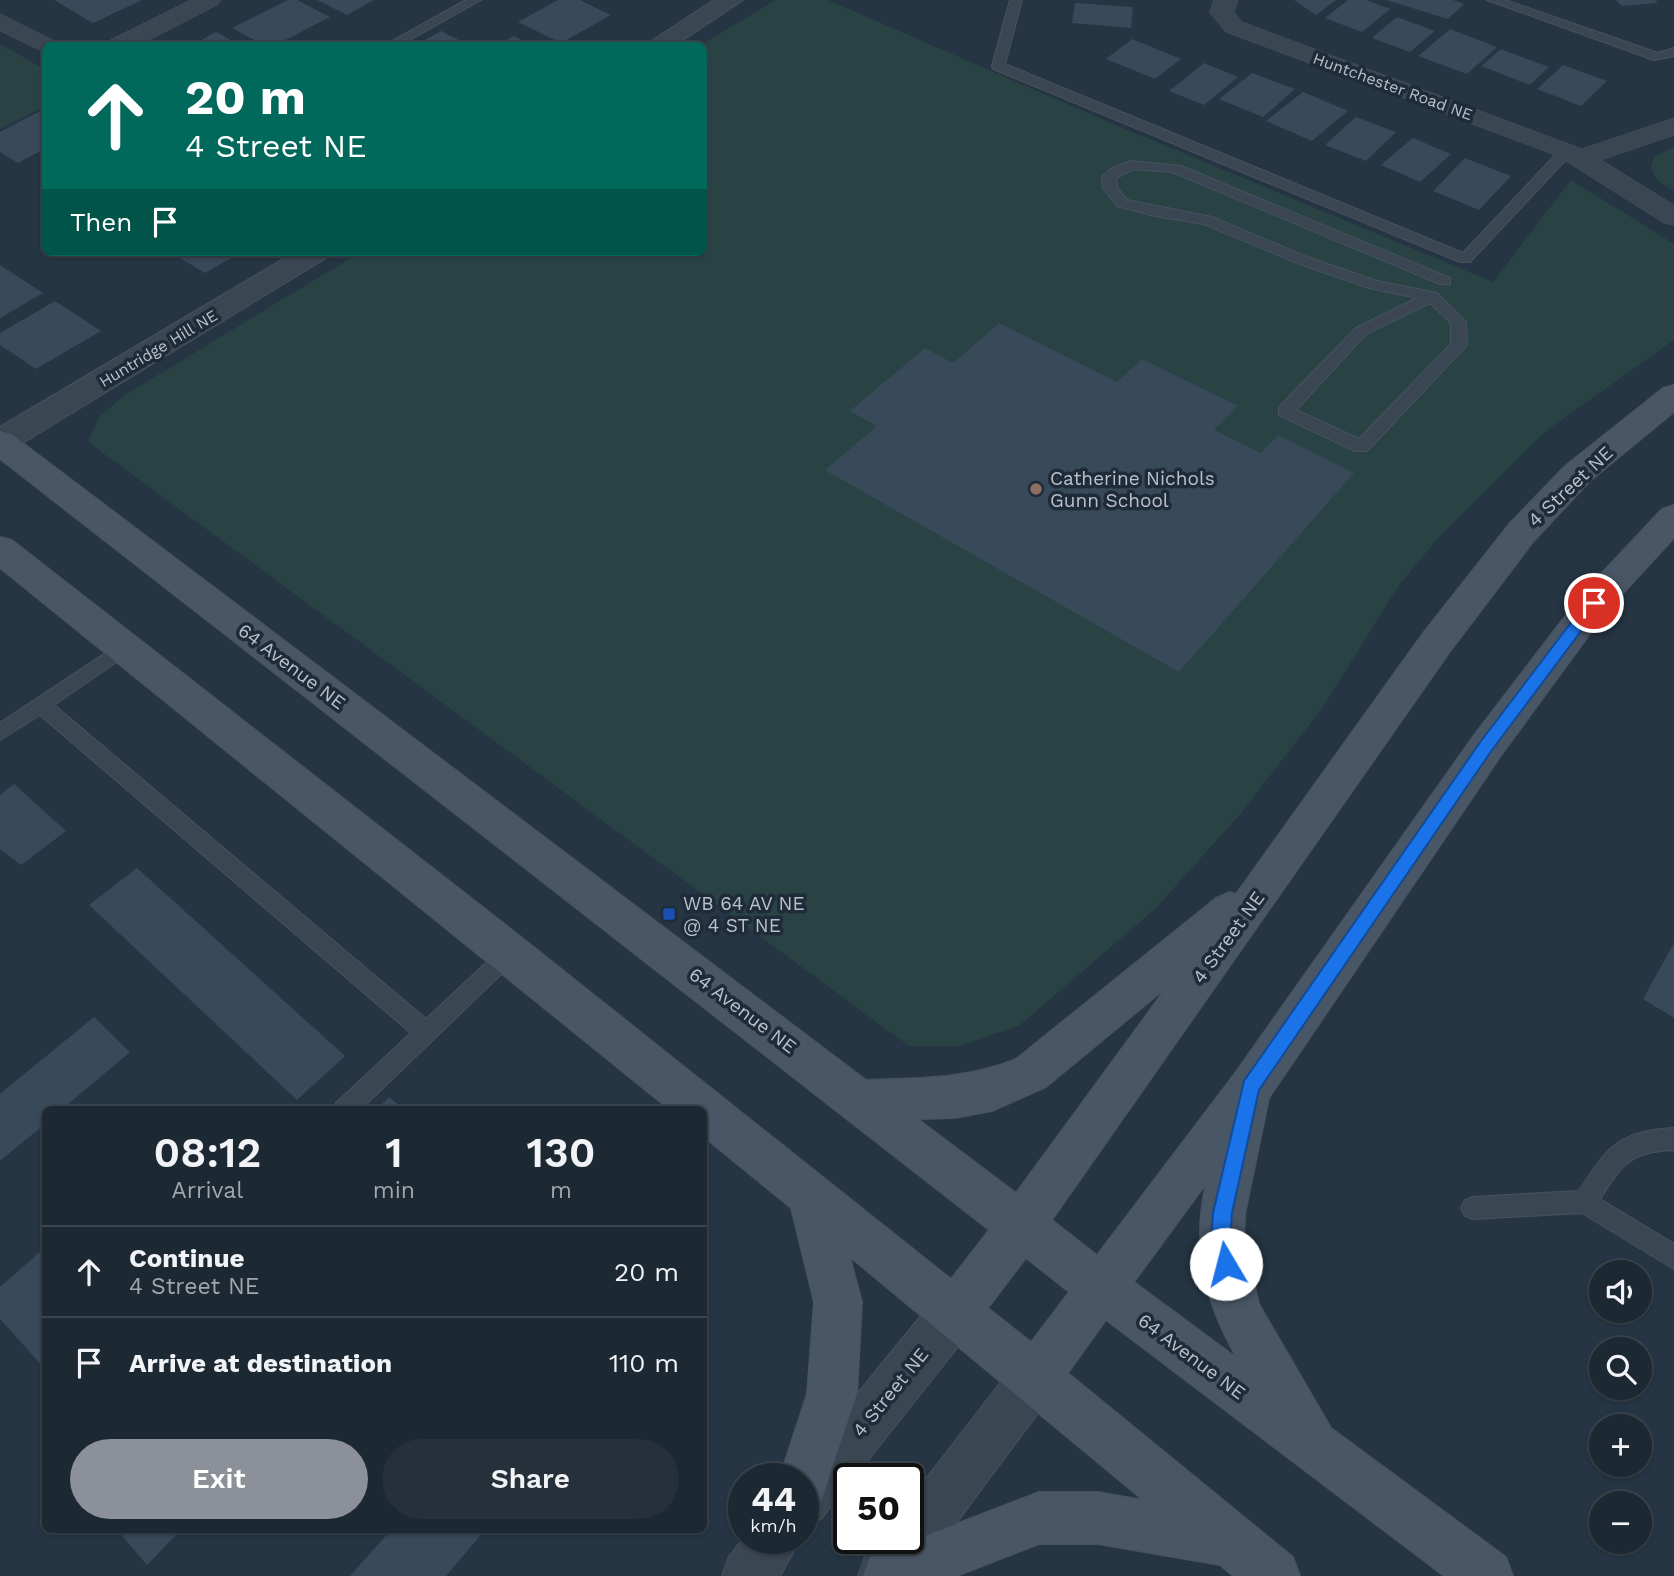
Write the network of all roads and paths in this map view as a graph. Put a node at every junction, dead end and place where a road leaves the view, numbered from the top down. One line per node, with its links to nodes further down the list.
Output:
1 (209, 0): 8 (street)
2 (475, 0): 9 (lane)
3 (731, 0): 10 (street)
4 (1016, 0): 14 (lane)
5 (1226, 0): 14 (street, Huntchester Road NE)
6 (1493, 0): 12 (lane)
7 (0, 21): 11 (street)
8 (125, 42)
9 (396, 42)
10 (663, 42)
11 (42, 44)
12 (1674, 51)
13 (1674, 127): 14 (street)
14 (1573, 155): 15 (street, Huntchester Road NE)
15 (1674, 217)
16 (309, 256): 20 (street, Huntridge Hill NE)
17 (1445, 281): 18 (lane)
18 (1432, 296): 18 (lane)
19 (1674, 395): 26 (main road, 4 Street NE)
20 (0, 442): 30 (main road, 64 Avenue NE)
21 (1674, 517): 29 (main road)
22 (0, 549): 23 (main road)
23 (122, 649): 24 (lane); 27 (main road)
24 (41, 705): 25 (lane); 28 (lane)
25 (0, 733)
26 (1275, 873): 30 (main road); 38 (main road, 4 Street NE)
27 (510, 953): 28 (lane); 32 (main road)
28 (427, 1033): 31 (lane)
29 (1251, 1087): 40 (main road); 43 (main road)
30 (861, 1101): 38 (main road, 64 Avenue NE)
31 (348, 1106)
32 (700, 1106)
33 (707, 1112): 35 (main road)
34 (1674, 1139): 36 (lane)
35 (811, 1196): 41 (main road); 44 (main road)
36 (1585, 1202): 37 (lane); 39 (lane)
37 (1473, 1208)
38 (1022, 1225): 40 (main road, 64 Avenue NE); 41 (main road, 4 Street NE)
39 (1674, 1257)
40 (1100, 1286): 42 (main road); 43 (main road, 64 Avenue NE)
41 (955, 1312): 42 (main road); 45 (street, 4 Street NE)
42 (1035, 1377): 46 (main road); 49 (street)
43 (1319, 1453): 51 (main road, 64 Avenue NE)
44 (810, 1463)
45 (819, 1481)
46 (1229, 1541): 49 (main road); 50 (main road)
47 (764, 1554): 48 (street)
48 (748, 1576)
49 (887, 1576)
50 (1274, 1576)
51 (1487, 1576)

